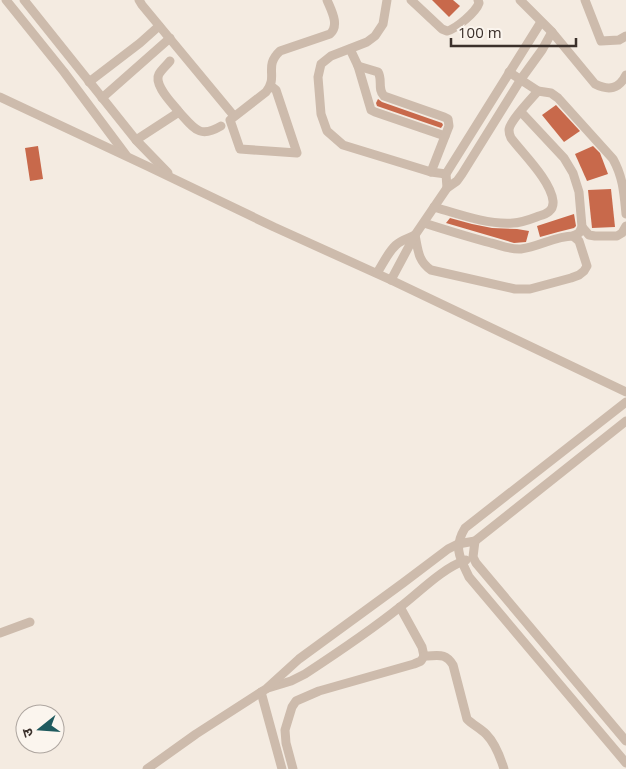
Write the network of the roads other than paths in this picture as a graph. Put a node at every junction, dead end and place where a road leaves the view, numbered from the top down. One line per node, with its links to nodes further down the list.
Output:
1 (6, 0): 32 (street)
2 (24, 0): 21 (street)
3 (139, 0): 11 (street)
4 (328, 0): 22 (street)
5 (388, 0): 15 (street)
6 (410, 0): 7 (street)
7 (478, 0)
8 (520, 0): 10 (street)
9 (584, 0): 13 (street)
10 (541, 22): 12 (street); 18 (street)
11 (159, 26): 14 (street); 21 (street)
12 (552, 32): 19 (street); 20 (street)
13 (626, 36)
14 (170, 38): 25 (street); 28 (street)
15 (350, 49): 17 (street); 33 (street)
16 (170, 62): 26 (street)
17 (358, 66): 30 (street); 30 (street)
18 (509, 72): 20 (street); 34 (street)
19 (625, 78)
20 (521, 79): 23 (street); 36 (street)
21 (90, 82): 25 (street)
22 (270, 86): 28 (street); 28 (street)
23 (538, 91): 27 (street); 38 (street)
24 (0, 97): 32 (street)
25 (102, 98): 31 (street)
26 (179, 112): 29 (street); 31 (street)
27 (521, 112): 37 (street); 41 (street)
28 (234, 116)
29 (221, 126)
30 (445, 136): 33 (street)
31 (136, 140): 35 (street)
32 (128, 157): 35 (street)
33 (431, 172): 34 (street)
34 (446, 174): 36 (street)
35 (172, 178): 44 (street)
36 (446, 188): 37 (street)
37 (434, 208): 39 (street)
38 (626, 214)
39 (424, 223): 42 (street); 43 (street)
40 (626, 226): 41 (street)
41 (582, 227): 43 (street)
42 (415, 235): 43 (street); 44 (street); 45 (street)
43 (573, 236)
44 (377, 274): 45 (street)
45 (391, 280): 46 (street)
46 (626, 392)
47 (626, 402): 50 (street)
48 (626, 422): 49 (street)
49 (475, 541): 50 (street); 51 (street)
50 (458, 544): 52 (street); 53 (street)
51 (473, 557): 52 (street); 64 (street)
52 (461, 562): 54 (street); 65 (street)
53 (408, 580): 54 (street); 55 (street)
54 (416, 594): 56 (street)
55 (372, 606): 57 (street); 60 (street)
56 (400, 607): 57 (street); 62 (street)
57 (383, 620): 61 (street)
58 (30, 622): 59 (street)
59 (0, 634)
60 (328, 637): 61 (street); 63 (street)
61 (339, 652): 63 (street)
62 (424, 656): 68 (street); 69 (street)
63 (263, 690): 66 (street); 67 (street)
64 (626, 741)
65 (626, 763)
66 (147, 769)
67 (282, 769)
68 (293, 769)
69 (504, 769)

